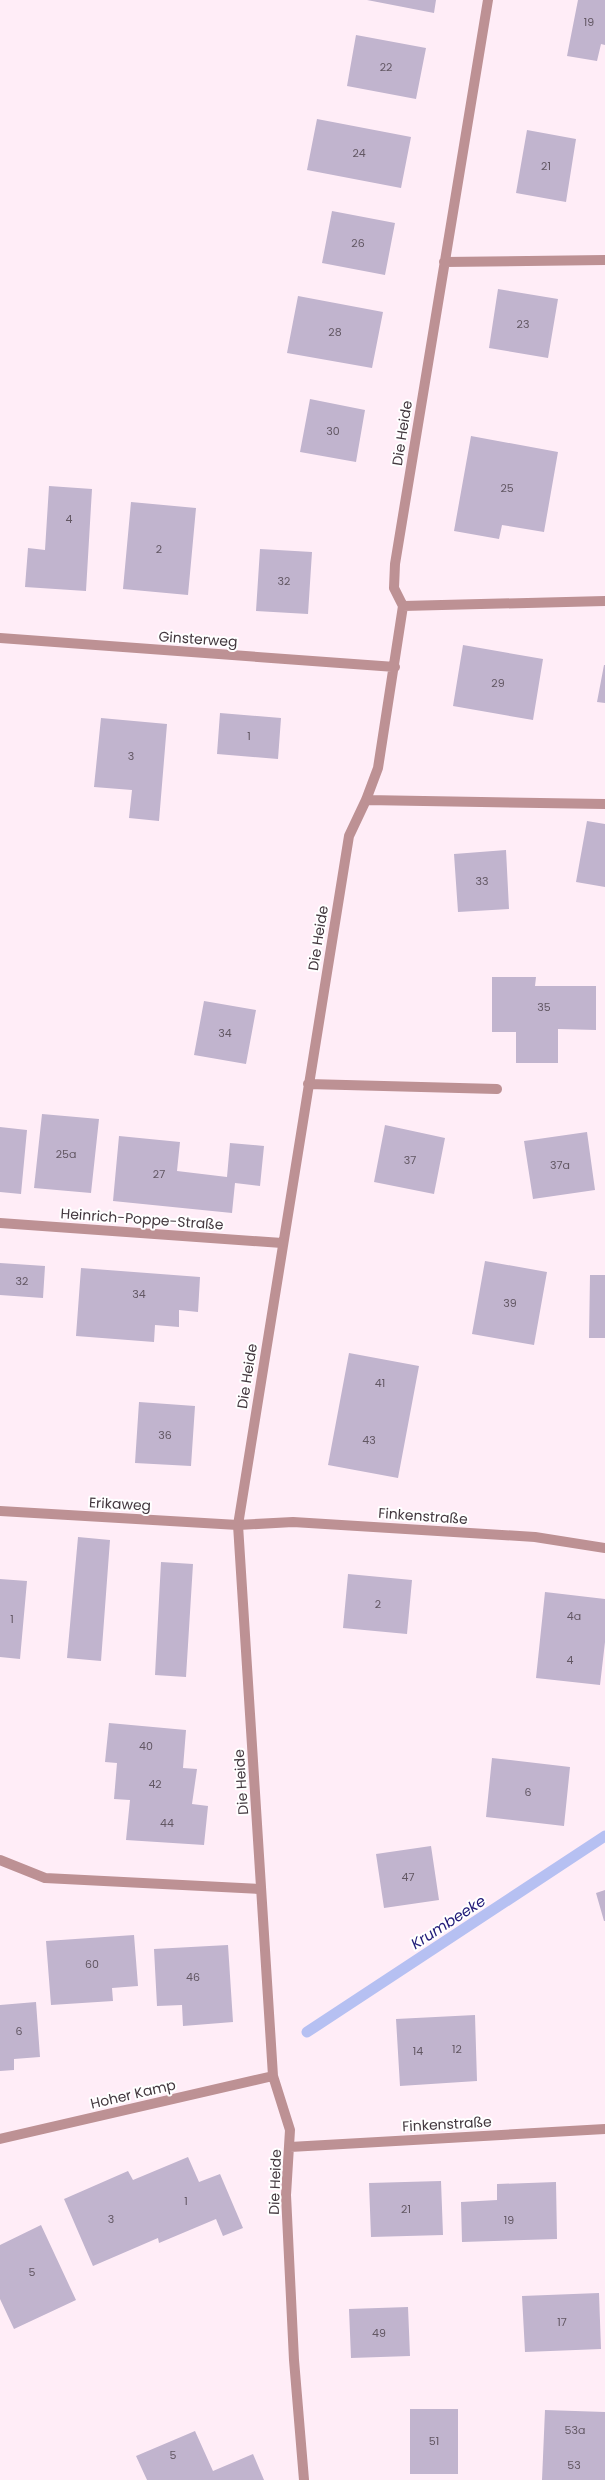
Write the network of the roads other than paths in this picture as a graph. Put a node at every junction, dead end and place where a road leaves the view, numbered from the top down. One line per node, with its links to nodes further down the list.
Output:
1 (488, 0): 3 (street, Die Heide)
2 (605, 260): 3 (street)
3 (444, 262): 5 (street, Die Heide)
4 (605, 601): 5 (street)
5 (403, 606): 7 (street, Die Heide)
6 (0, 638): 7 (street, Ginsterweg)
7 (395, 667): 8 (street, Die Heide)
8 (366, 800): 9 (street); 10 (street, Die Heide)
9 (605, 804)
10 (308, 1084): 11 (street); 13 (street, Die Heide)
11 (497, 1089)
12 (0, 1223): 13 (street, Heinrich-Poppe-Straße)
13 (282, 1244): 15 (street, Die Heide)
14 (0, 1511): 15 (street, Erikaweg)
15 (238, 1525): 16 (street, Finkenstraße); 18 (street, Die Heide)
16 (605, 1548)
17 (0, 1860): 18 (street)
18 (261, 1889): 19 (street, Die Heide)
19 (273, 2076): 21 (street, Hoher Kamp); 22 (street, Die Heide)
20 (605, 2129): 22 (street, Finkenstraße)
21 (0, 2139)
22 (290, 2147): 23 (street, Die Heide)
23 (304, 2480)

